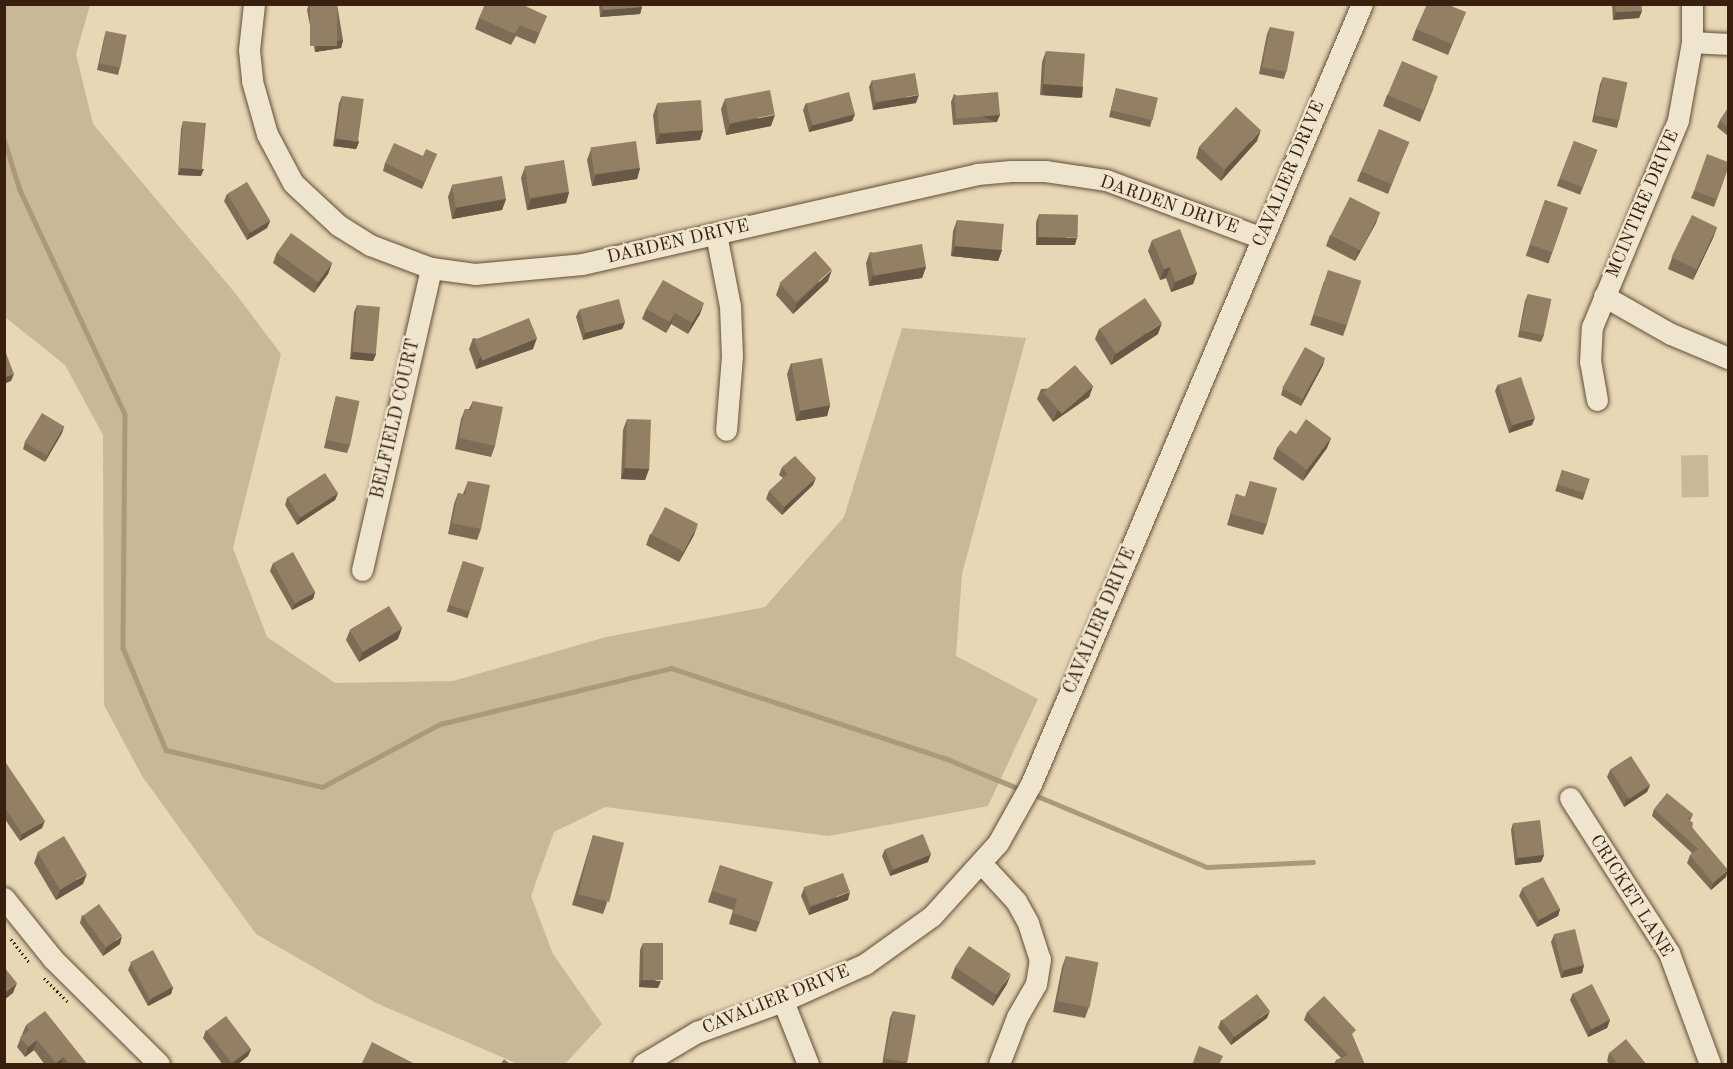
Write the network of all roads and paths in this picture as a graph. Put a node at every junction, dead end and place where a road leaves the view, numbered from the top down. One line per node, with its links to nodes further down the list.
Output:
1 (254, 4): 8 (street, DARDEN DRIVE)
2 (1362, 4): 7 (street, CAVALIER DRIVE)
3 (1692, 4): 4 (street, MCINTIRE DRIVE)
4 (1692, 42): 5 (street); 9 (street, MCINTIRE DRIVE)
5 (1728, 44)
6 (716, 234): 7 (street, DARDEN DRIVE); 8 (street, DARDEN DRIVE); 12 (street)
7 (1262, 238): 15 (street, CAVALIER DRIVE)
8 (431, 268): 13 (street, BELFIELD COURT)
9 (1604, 296): 10 (street); 11 (street, MCINTIRE DRIVE)
10 (1728, 358)
11 (1597, 400)
12 (726, 430)
13 (362, 570)
14 (1570, 798): 22 (street, CRICKET LANE)
15 (982, 864): 17 (street, CAVALIER DRIVE); 21 (street)
16 (4, 898): 18 (street)
17 (783, 1001): 19 (street, CAVALIER DRIVE); 20 (street)
18 (159, 1065)
19 (643, 1065)
20 (808, 1065)
21 (999, 1065)
22 (1710, 1065)

